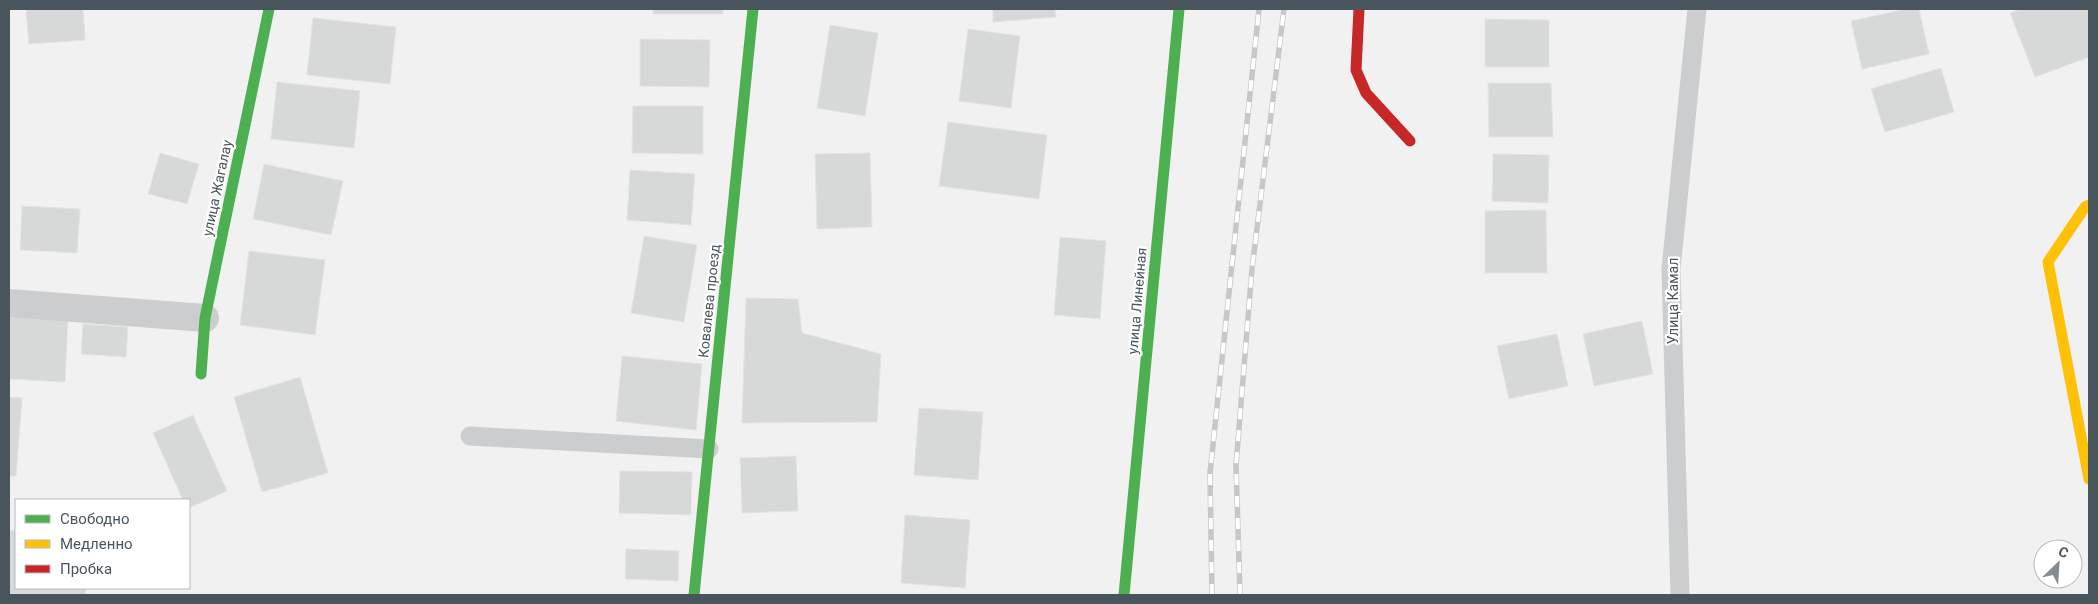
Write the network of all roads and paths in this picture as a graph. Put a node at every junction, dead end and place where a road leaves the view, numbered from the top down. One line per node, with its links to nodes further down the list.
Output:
1 (269, 9): 9 (street, улица Жагалау)
2 (753, 9): 12 (street, Ковалева проезд)
3 (1179, 9): 15 (street, улица Линейная)
4 (1359, 9): 6 (street)
5 (1698, 9): 16 (lane, Улица Камал)
6 (1410, 141)
7 (2089, 205): 13 (street)
8 (9, 303): 9 (street)
9 (205, 318): 10 (street, улица Жагалау)
10 (201, 374)
11 (470, 436): 12 (lane)
12 (709, 449): 14 (street, Ковалева проезд)
13 (2089, 479)
14 (694, 595)
15 (1124, 595)
16 (1680, 595)

